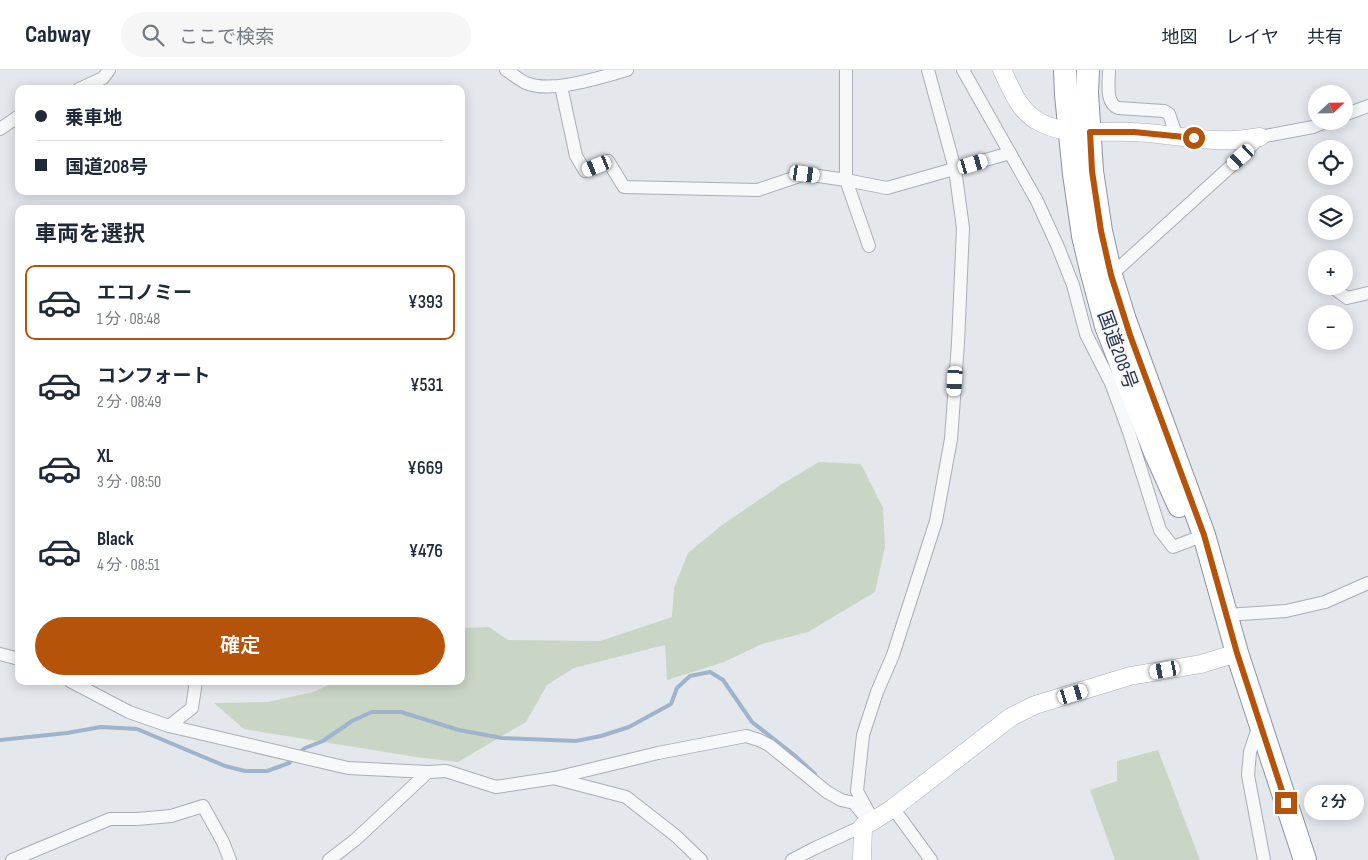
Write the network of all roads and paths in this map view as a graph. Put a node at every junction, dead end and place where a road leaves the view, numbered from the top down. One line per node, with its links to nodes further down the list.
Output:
1 (109, 70): 11 (street)
2 (506, 70): 12 (street)
3 (627, 70): 12 (street)
4 (846, 70): 23 (street)
5 (928, 70): 22 (street)
6 (963, 70): 21 (street)
7 (1002, 70): 18 (street)
8 (1065, 70): 18 (highway, 国道208号)
9 (1088, 70): 18 (highway, 国道208号)
10 (1109, 70): 19 (street)
11 (88, 85)
12 (560, 86): 23 (street)
13 (1368, 106): 14 (street)
14 (1353, 112)
15 (15, 119): 17 (street)
16 (1308, 128): 20 (street)
17 (0, 129)
18 (1080, 132): 19 (street); 25 (highway, 国道208号); 28 (highway, 国道208号)
19 (1177, 137): 20 (street)
20 (1260, 137): 25 (street)
21 (1010, 153): 22 (street); 28 (street)
22 (955, 169): 23 (street); 41 (street)
23 (846, 180): 24 (street)
24 (869, 246)
25 (1111, 275): 30 (highway, 国道208号)
26 (1368, 293): 27 (street)
27 (1343, 295)
28 (1096, 330): 30 (highway, 国道208号)
29 (1368, 583): 30 (street)
30 (1226, 615): 31 (highway, 国道208号)
31 (1237, 653): 36 (highway, 国道208号); 40 (street)
32 (0, 654): 33 (street)
33 (15, 656)
34 (78, 685): 37 (street)
35 (195, 685): 37 (street)
36 (1260, 723): 49 (street); 50 (highway, 国道208号)
37 (169, 726): 38 (street)
38 (428, 772): 39 (street); 44 (street)
39 (555, 778): 41 (street); 45 (street)
40 (893, 808): 41 (street); 48 (street)
41 (870, 823): 46 (street); 47 (street)
42 (12, 860): 43 (street)
43 (230, 860)
44 (330, 860)
45 (701, 860)
46 (792, 860)
47 (862, 860)
48 (931, 860)
49 (1264, 860)
50 (1305, 860)

